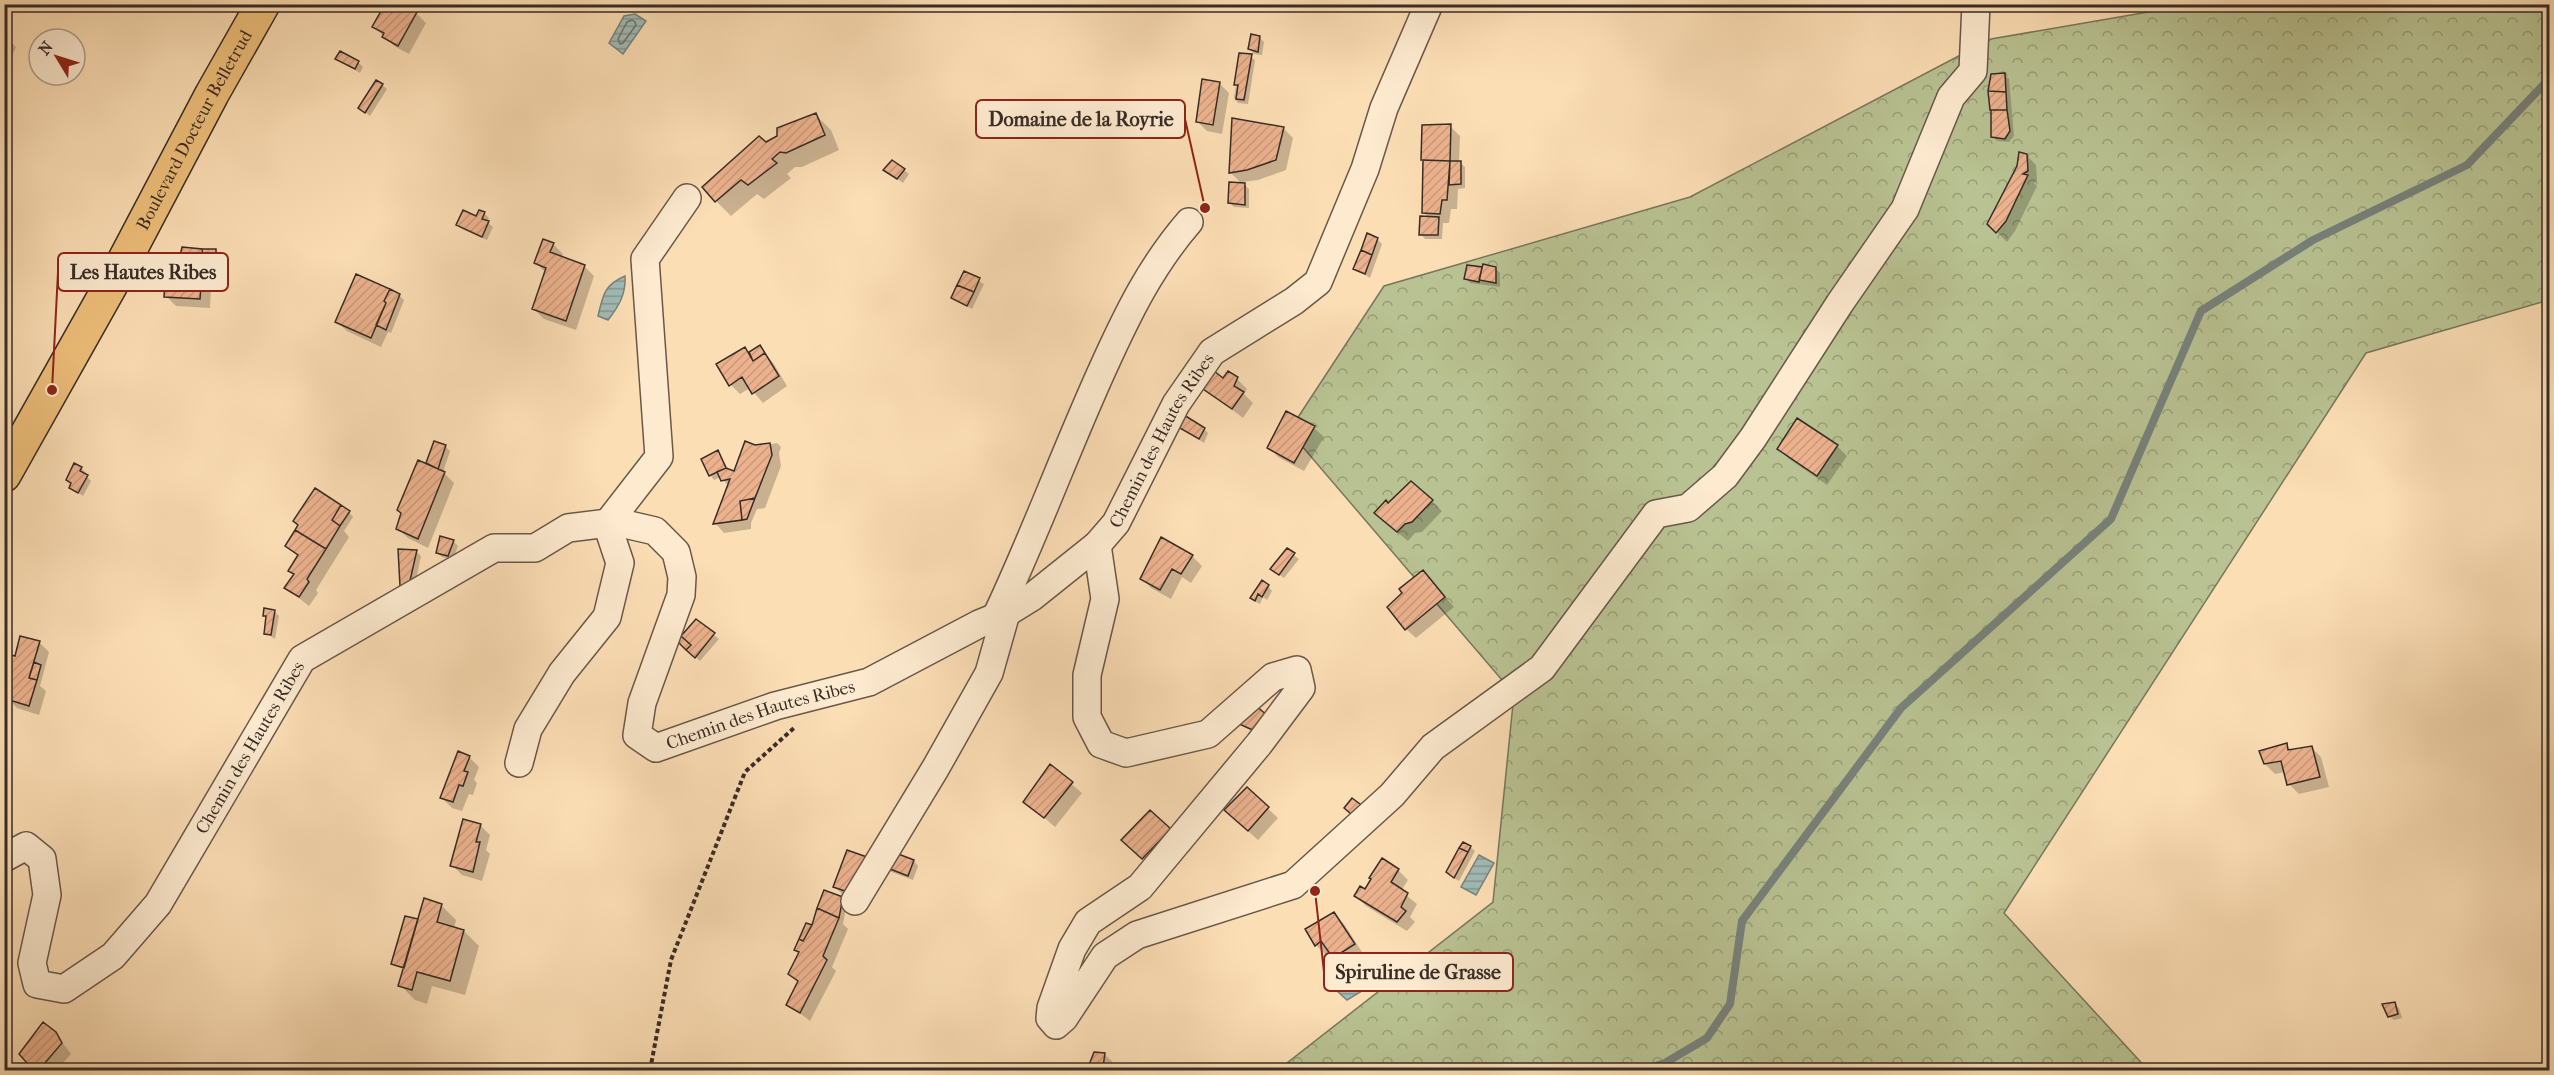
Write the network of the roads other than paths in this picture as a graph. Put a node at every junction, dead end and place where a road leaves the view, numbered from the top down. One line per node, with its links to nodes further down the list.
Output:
1 (263, 4): 6 (main road, Boulevard Docteur Belletrud)
2 (1429, 4): 8 (street, Chemin des Hautes Ribes)
3 (1976, 4): 8 (street)
4 (687, 198): 7 (street)
5 (1189, 222): 9 (street)
6 (4, 475)
7 (607, 524): 9 (street, Chemin des Hautes Ribes); 10 (street); 11 (street, Chemin des Hautes Ribes)
8 (1097, 544): 9 (street, Chemin des Hautes Ribes)
9 (1001, 615): 12 (street)
10 (519, 763)
11 (4, 858)
12 (855, 901)

